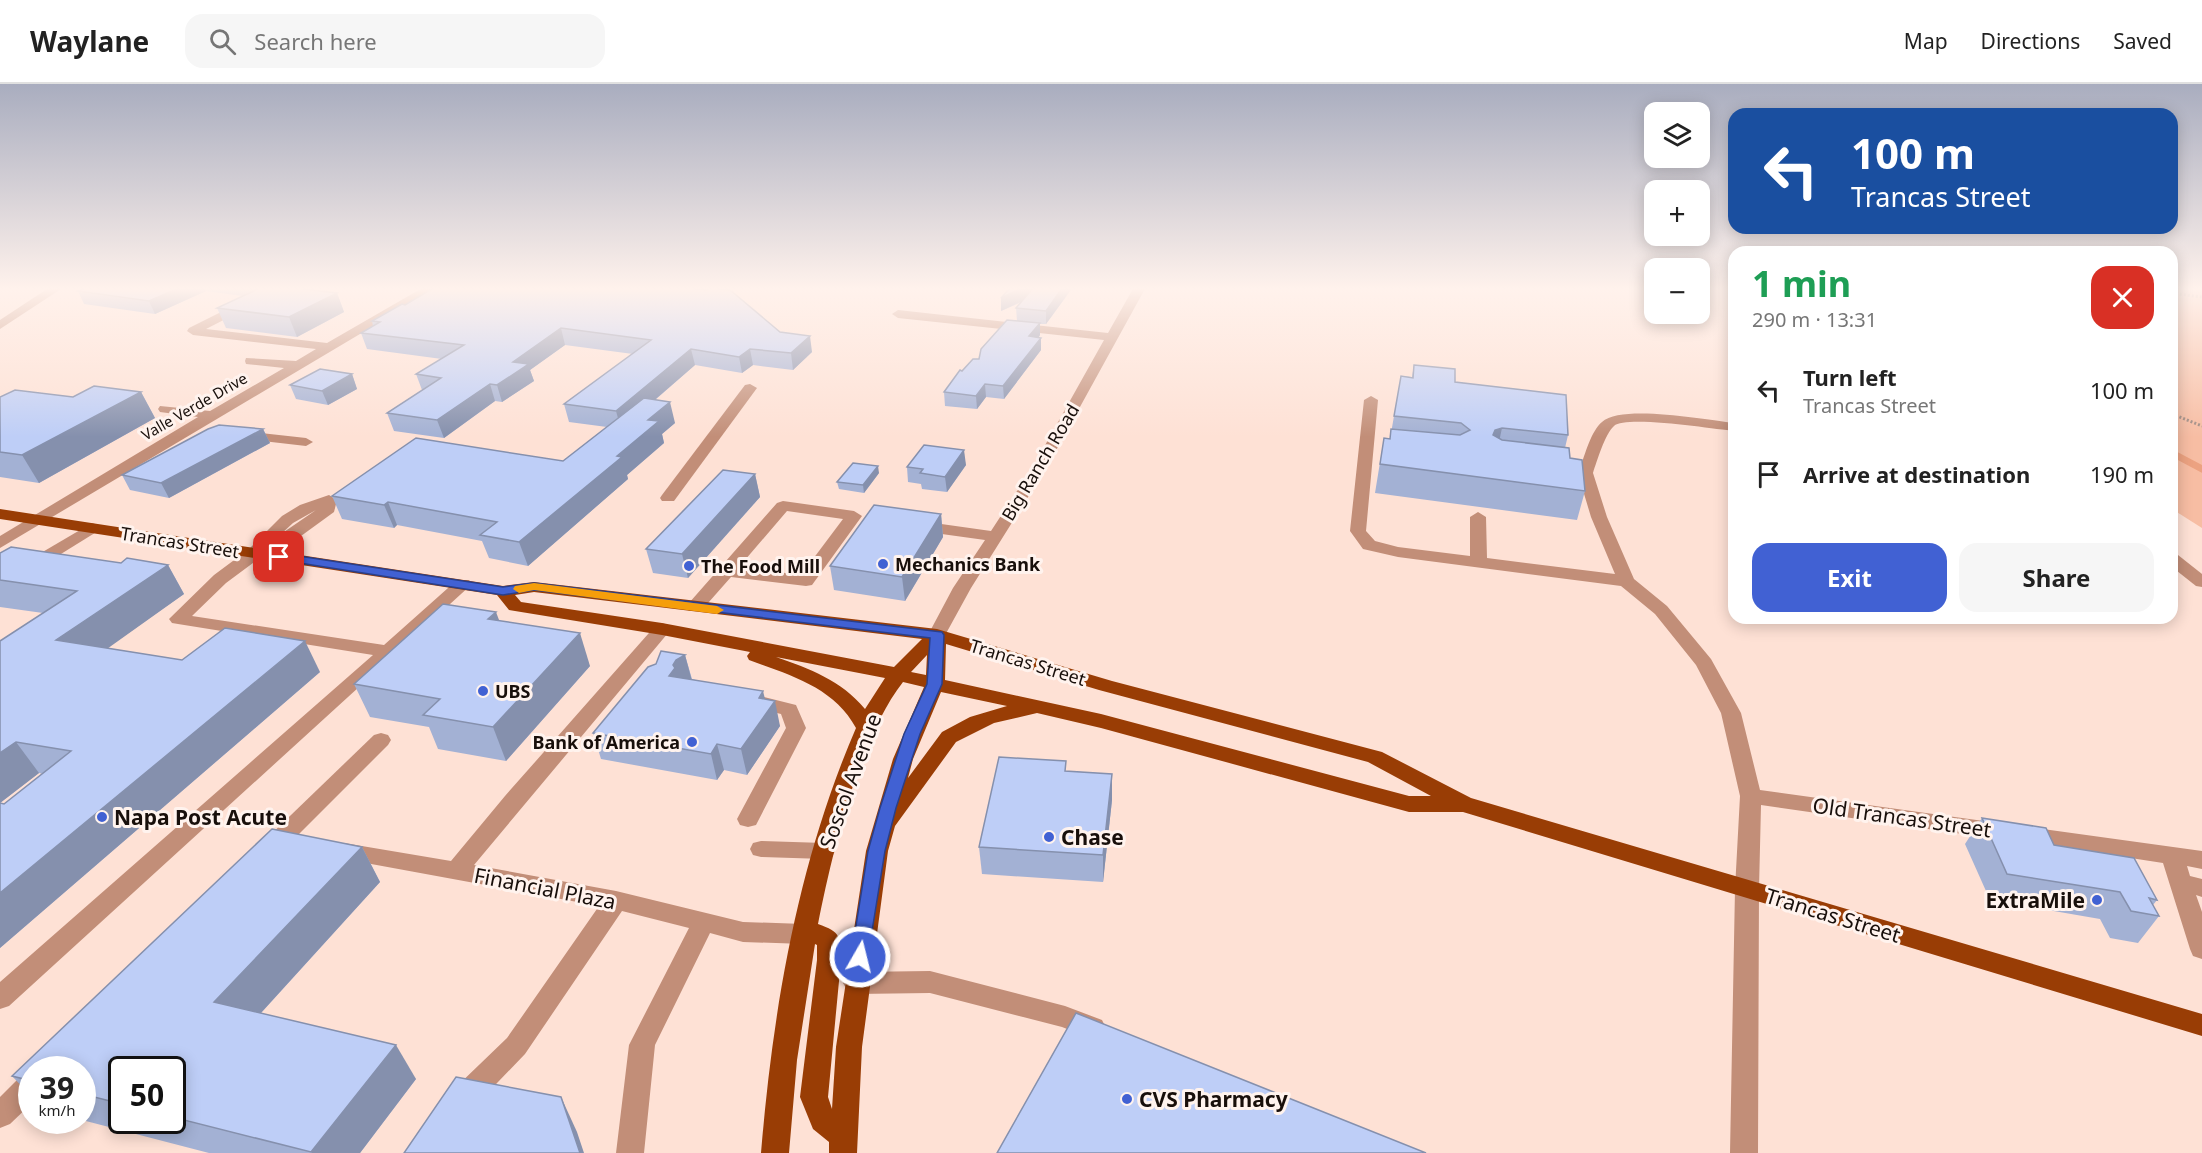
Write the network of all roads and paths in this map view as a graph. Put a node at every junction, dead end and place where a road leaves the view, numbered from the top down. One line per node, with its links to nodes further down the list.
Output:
1 (247, 337): 4 (street)
2 (346, 337): 4 (street, Valle Verde Drive)
3 (1112, 337): 25 (street, Big Ranch Road)
4 (330, 346): 6 (street, Valle Verde Drive)
5 (251, 361): 6 (street)
6 (298, 365): 10 (street, Valle Verde Drive)
7 (750, 388): 19 (street)
8 (1371, 400): 28 (street)
9 (165, 409): 10 (street)
10 (212, 415): 14 (street, Valle Verde Drive)
11 (2178, 416): 13 (path)
12 (1728, 426): 17 (street)
13 (2202, 426)
14 (188, 429): 15 (street); 22 (street, Valle Verde Drive)
15 (306, 442)
16 (1541, 468): 17 (street)
17 (1585, 473): 31 (street)
18 (334, 497): 27 (street)
19 (668, 498)
20 (0, 514): 22 (main road, Trancas Street)
21 (1478, 517): 28 (street)
22 (34, 519): 24 (main road, Trancas Street); 26 (street, Valle Verde Drive)
23 (901, 523): 25 (street)
24 (92, 528): 27 (main road, Trancas Street); 33 (street)
25 (995, 536): 38 (street, Big Ranch Road)
26 (0, 543)
27 (255, 553): 34 (main road, Trancas Street); 39 (street)
28 (1479, 562): 31 (street)
29 (2178, 564): 32 (street)
30 (728, 572): 30 (street); 36 (street)
31 (1626, 581): 48 (street)
32 (2202, 582)
33 (0, 584)
34 (463, 584): 35 (main road, Trancas Street); 39 (street)
35 (503, 591): 36 (main road, Trancas Street); 37 (main road, Trancas Street)
36 (695, 608): 38 (main road, Trancas Street)
37 (662, 629): 40 (main road, Trancas Street); 41 (street, Financial Plaza); 46 (main road)
38 (937, 635): 40 (main road, Soscol Avenue); 43 (main road); 49 (main road, Trancas Street)
39 (387, 651): 67 (street)
40 (897, 674): 43 (main road, Trancas Street); 46 (main road, Soscol Avenue)
41 (619, 679): 42 (street); 58 (street, Financial Plaza)
42 (642, 682)
43 (935, 684): 45 (main road, Trancas Street); 51 (main road)
44 (735, 697): 50 (street)
45 (1101, 721): 49 (main road, Trancas Street); 51 (main road)
46 (866, 729): 54 (main road, Soscol Avenue)
47 (381, 740): 57 (street)
48 (1751, 796): 55 (street, Old Trancas Street); 61 (street)
49 (1464, 804): 61 (main road, Trancas Street)
50 (748, 819)
51 (883, 828): 66 (main road)
52 (325, 847): 58 (street)
53 (761, 849): 54 (street)
54 (824, 851): 64 (main road, Soscol Avenue)
55 (2172, 856): 56 (street, Old Trancas Street); 59 (street)
56 (2202, 860)
57 (255, 864)
58 (456, 871): 60 (street, Financial Plaza)
59 (2191, 885): 63 (street)
60 (616, 900): 62 (street, Financial Plaza); 72 (street)
61 (1748, 900): 68 (main road, Trancas Street); 76 (street)
62 (704, 922): 64 (street, Financial Plaza); 74 (street)
63 (2198, 925): 65 (street)
64 (804, 934): 73 (main road); 75 (main road, Soscol Avenue)
65 (2202, 950)
66 (856, 983): 69 (street); 73 (main road)
67 (0, 998)
68 (2202, 1025)
69 (1117, 1037)
70 (18, 1098): 71 (street)
71 (0, 1115)
72 (448, 1118)
73 (843, 1144)
74 (630, 1153)
75 (776, 1153)
76 (1744, 1153)

